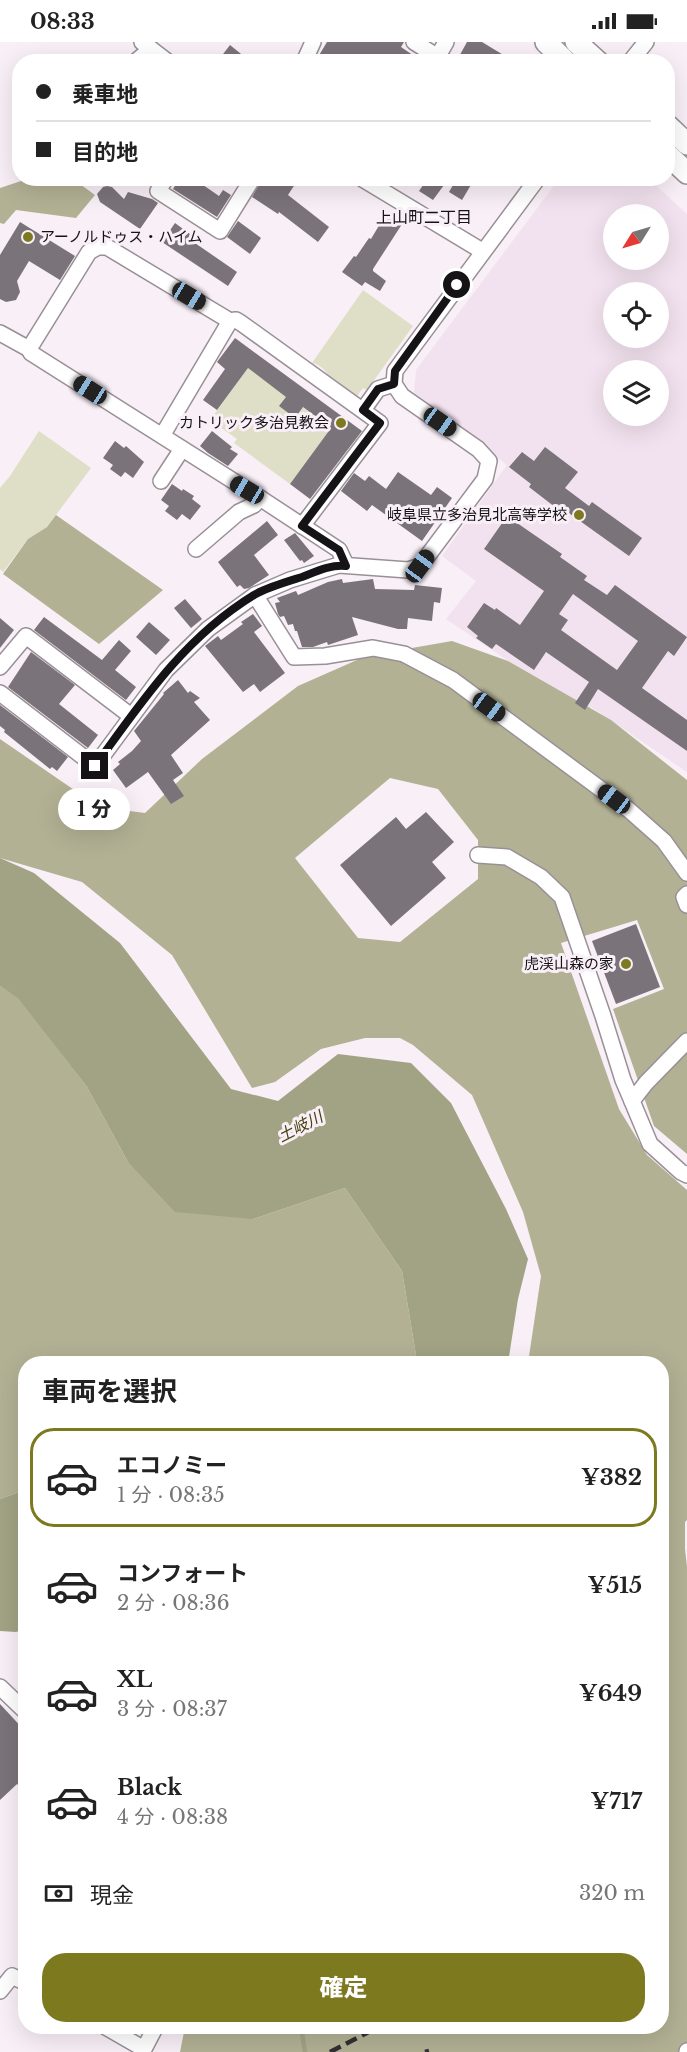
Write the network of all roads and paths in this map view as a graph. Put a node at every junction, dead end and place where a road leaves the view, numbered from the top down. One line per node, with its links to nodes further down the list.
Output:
1 (414, 42): 5 (street)
2 (546, 42): 6 (highway)
3 (576, 42): 7 (highway)
4 (646, 42): 8 (street)
5 (434, 54)
6 (558, 54)
7 (589, 54)
8 (636, 54)
9 (675, 133): 10 (highway)
10 (687, 144)
11 (675, 162): 12 (highway)
12 (687, 173)
13 (161, 186): 14 (street)
14 (248, 186)
15 (374, 186): 17 (street)
16 (532, 186): 17 (street)
17 (482, 251): 21 (street)
18 (230, 321): 20 (street); 22 (street); 23 (street)
19 (0, 333): 20 (street)
20 (29, 349): 23 (street)
21 (394, 384): 22 (street); 29 (street)
22 (363, 410): 27 (street)
23 (162, 436): 24 (street)
24 (182, 449): 25 (street); 26 (street)
25 (160, 481)
26 (260, 498): 27 (street); 28 (street)
27 (302, 526): 29 (street)
28 (196, 549)
29 (346, 566): 30 (street)
30 (255, 595): 33 (street); 35 (street)
31 (0, 667): 33 (street)
32 (0, 693): 33 (street)
33 (131, 716)
34 (478, 855): 39 (street)
35 (687, 873)
36 (687, 894): 37 (street)
37 (687, 905)
38 (687, 1041): 39 (street)
39 (632, 1101): 40 (street)
40 (687, 1175)
41 (0, 1687): 42 (street)
42 (18, 1705)
43 (18, 1979): 44 (street)
44 (0, 1991)
45 (118, 2034): 46 (street)
46 (152, 2034)

